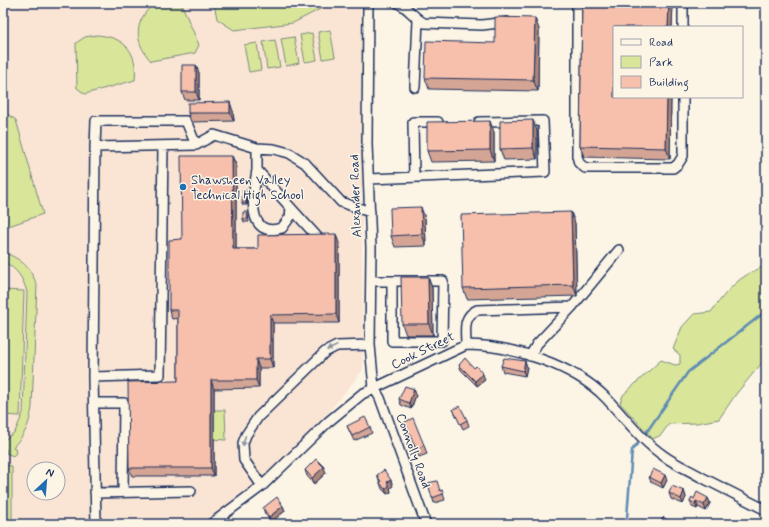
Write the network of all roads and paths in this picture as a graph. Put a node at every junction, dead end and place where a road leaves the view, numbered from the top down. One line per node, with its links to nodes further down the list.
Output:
1 (368, 3): 18 (street, Alexander Road)
2 (398, 3): 5 (street)
3 (577, 3): 9 (street)
4 (683, 3): 7 (street)
5 (418, 20): 6 (street); 8 (street)
6 (514, 21)
7 (683, 26)
8 (415, 87)
9 (683, 98)
10 (444, 122): 17 (street)
11 (467, 122): 17 (street)
12 (196, 145): 13 (street); 14 (street); 15 (street)
13 (95, 147): 14 (street); 29 (street)
14 (163, 147): 29 (street)
15 (257, 148): 16 (street); 20 (street)
16 (257, 170): 19 (street); 19 (street)
17 (414, 178): 18 (street)
18 (370, 179): 20 (street, Alexander Road)
19 (291, 208): 21 (street)
20 (370, 212): 23 (street, Alexander Road)
21 (321, 241)
22 (619, 250): 25 (street)
23 (371, 281): 24 (street); 26 (street, Alexander Road)
24 (392, 281): 24 (street)
25 (572, 307): 27 (street); 28 (street)
26 (370, 345): 30 (street, Alexander Road); 32 (street, one-way to 32)
27 (466, 345): 28 (street, Cook Street); 30 (street, Cook Street)
28 (530, 356): 36 (street, Cook Street)
29 (93, 377): 31 (street)
30 (374, 388): 32 (street, Cook Street); 39 (street, Connolly Road)
31 (94, 402): 34 (street); 35 (street)
32 (262, 486): 38 (street, Cook Street)
33 (191, 491): 34 (street)
34 (123, 492): 35 (street)
35 (95, 493): 37 (street)
36 (766, 510)
37 (96, 524)
38 (211, 524)
39 (426, 524)

